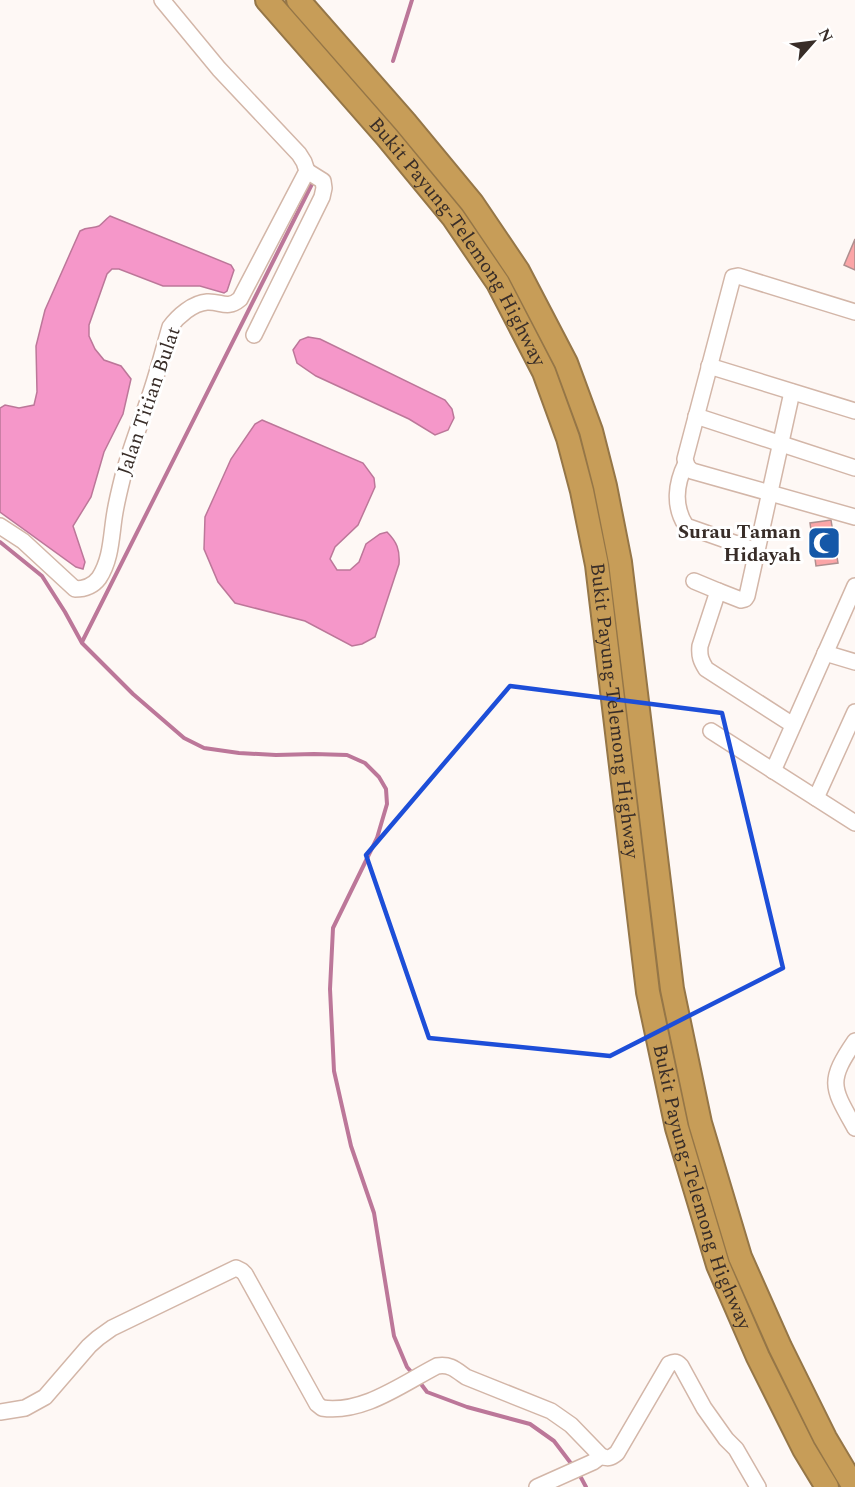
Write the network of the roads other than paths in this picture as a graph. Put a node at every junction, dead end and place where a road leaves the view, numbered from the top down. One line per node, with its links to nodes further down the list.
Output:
1 (162, 0): 4 (street)
2 (267, 0): 37 (highway, Bukit Payung-Telemong Highway)
3 (298, 0): 38 (highway, Bukit Payung-Telemong Highway)
4 (307, 171): 6 (street); 16 (street, Jalan Titian Bulat)
5 (855, 312): 7 (street)
6 (254, 335)
7 (709, 366): 8 (street); 10 (street)
8 (792, 392): 9 (street); 11 (street)
9 (855, 411)
10 (696, 416): 11 (street); 12 (street)
11 (781, 443): 13 (street); 14 (street)
12 (689, 467): 14 (street); 17 (street)
13 (855, 468)
14 (770, 492): 15 (street); 17 (street)
15 (855, 517)
16 (0, 526)
17 (757, 551): 20 (street)
18 (694, 581): 20 (street)
19 (855, 586): 21 (street)
20 (718, 591): 25 (street)
21 (850, 610): 22 (street)
22 (825, 653): 23 (street); 25 (street)
23 (855, 662)
24 (855, 712): 28 (street)
25 (793, 725): 27 (street)
26 (711, 732): 27 (street)
27 (773, 771): 28 (street)
28 (816, 798): 29 (street)
29 (855, 823)
30 (855, 1041): 31 (street)
31 (855, 1128)
32 (0, 1412): 33 (street)
33 (597, 1459): 34 (street); 36 (street)
34 (565, 1479): 35 (street)
35 (537, 1487)
36 (758, 1487)
37 (827, 1487)
38 (854, 1487)

